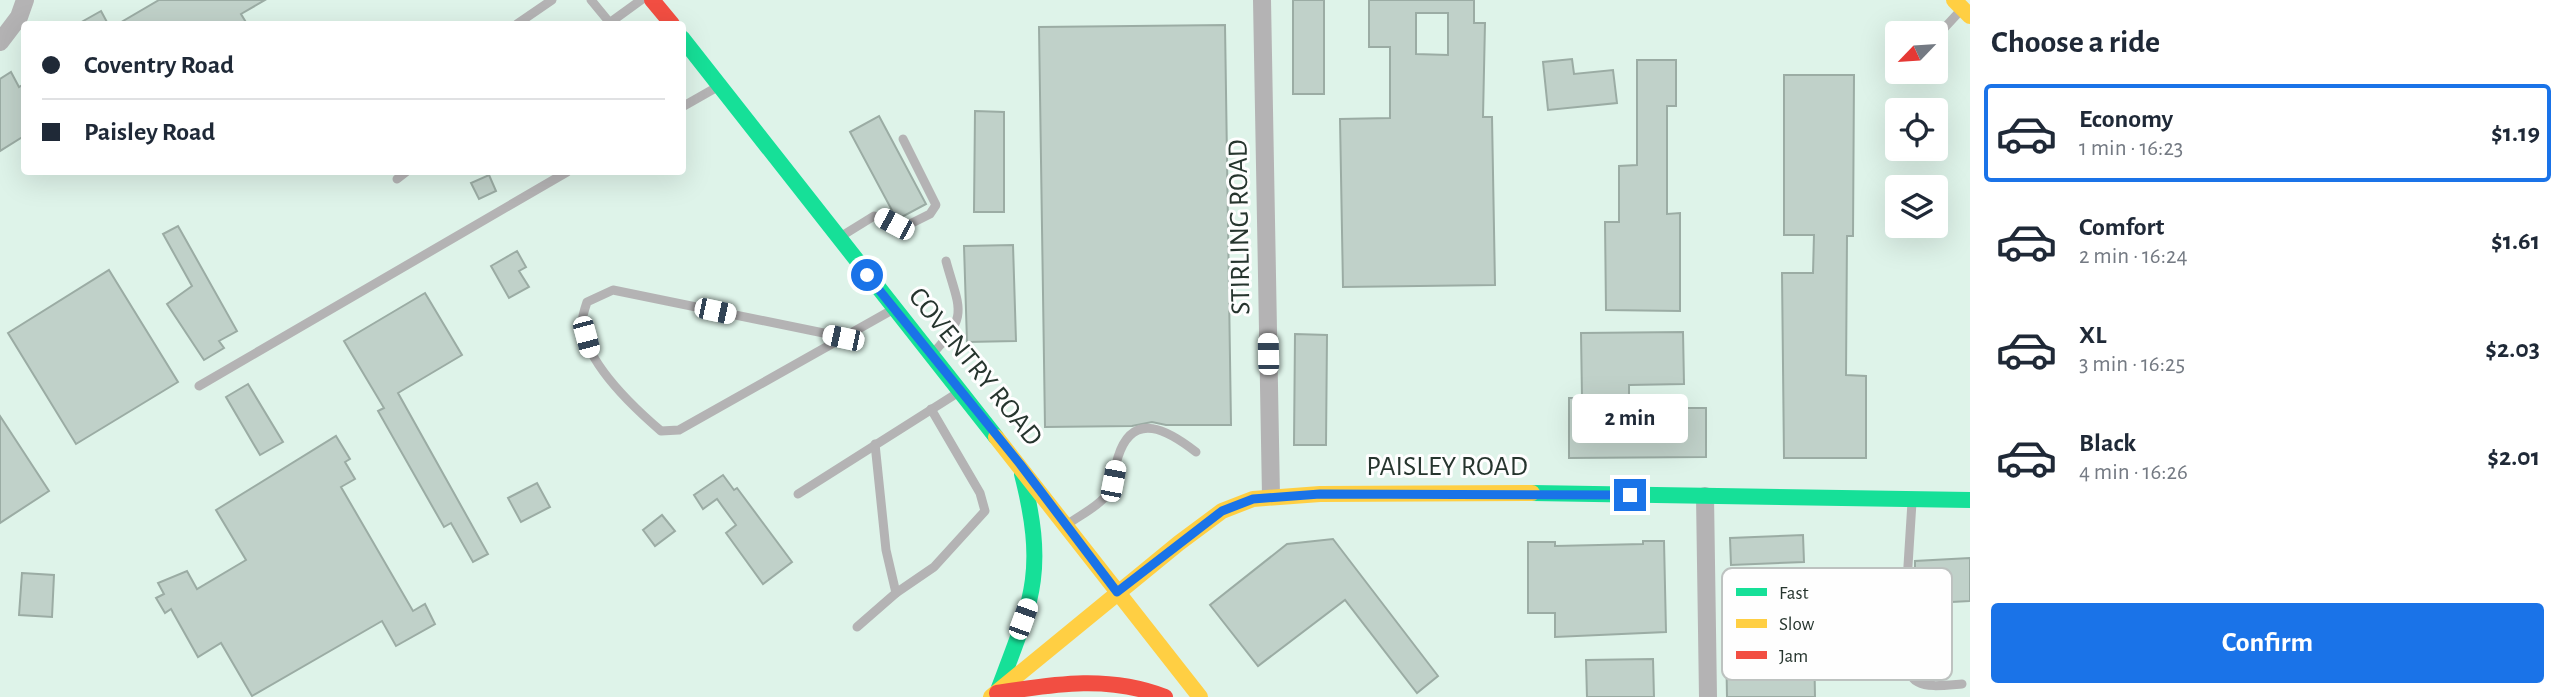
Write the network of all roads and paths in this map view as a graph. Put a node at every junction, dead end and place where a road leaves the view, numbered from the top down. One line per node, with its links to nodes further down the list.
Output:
1 (25, 0): 13 (street)
2 (552, 0): 8 (lane)
3 (591, 0): 9 (lane)
4 (642, 0): 10 (lane)
5 (652, 0): 11 (main road)
6 (1262, 0): 33 (street, STIRLING ROAD)
7 (1962, 8): 12 (lane)
8 (521, 21)
9 (607, 21)
10 (613, 21)
11 (670, 21)
12 (1948, 24)
13 (0, 42)
14 (686, 42): 15 (main road, COVENTRY ROAD)
15 (721, 85): 16 (lane); 21 (main road, COVENTRY ROAD)
16 (686, 105)
17 (903, 139): 21 (lane)
18 (403, 175): 20 (lane)
19 (562, 175): 26 (lane)
20 (397, 179)
21 (839, 238): 23 (main road, COVENTRY ROAD)
22 (946, 261): 25 (lane)
23 (894, 309): 24 (lane); 25 (main road, COVENTRY ROAD)
24 (843, 338): 24 (lane)
25 (931, 355): 27 (main road, COVENTRY ROAD)
26 (199, 386)
27 (960, 391): 28 (lane); 31 (main road, COVENTRY ROAD)
28 (931, 409): 29 (lane); 40 (lane)
29 (875, 444): 32 (lane); 40 (lane)
30 (1196, 452): 37 (lane)
31 (1020, 464): 37 (main road, COVENTRY ROAD); 44 (main road)
32 (797, 494)
33 (1272, 496): 34 (main road, PAISLEY ROAD); 39 (main road, PAISLEY ROAD)
34 (1705, 496): 35 (main road, PAISLEY ROAD); 47 (street)
35 (1912, 500): 36 (main road, PAISLEY ROAD); 38 (lane)
36 (1970, 500)
37 (1066, 525): 39 (main road, COVENTRY ROAD)
38 (1909, 568)
39 (1117, 592): 44 (main road, PAISLEY ROAD); 46 (main road, COVENTRY ROAD)
40 (896, 593): 41 (lane)
41 (857, 626)
42 (1914, 680): 43 (lane)
43 (1962, 684)
44 (994, 695): 45 (main road)
45 (1165, 697)
46 (1200, 697)
47 (1708, 697)

